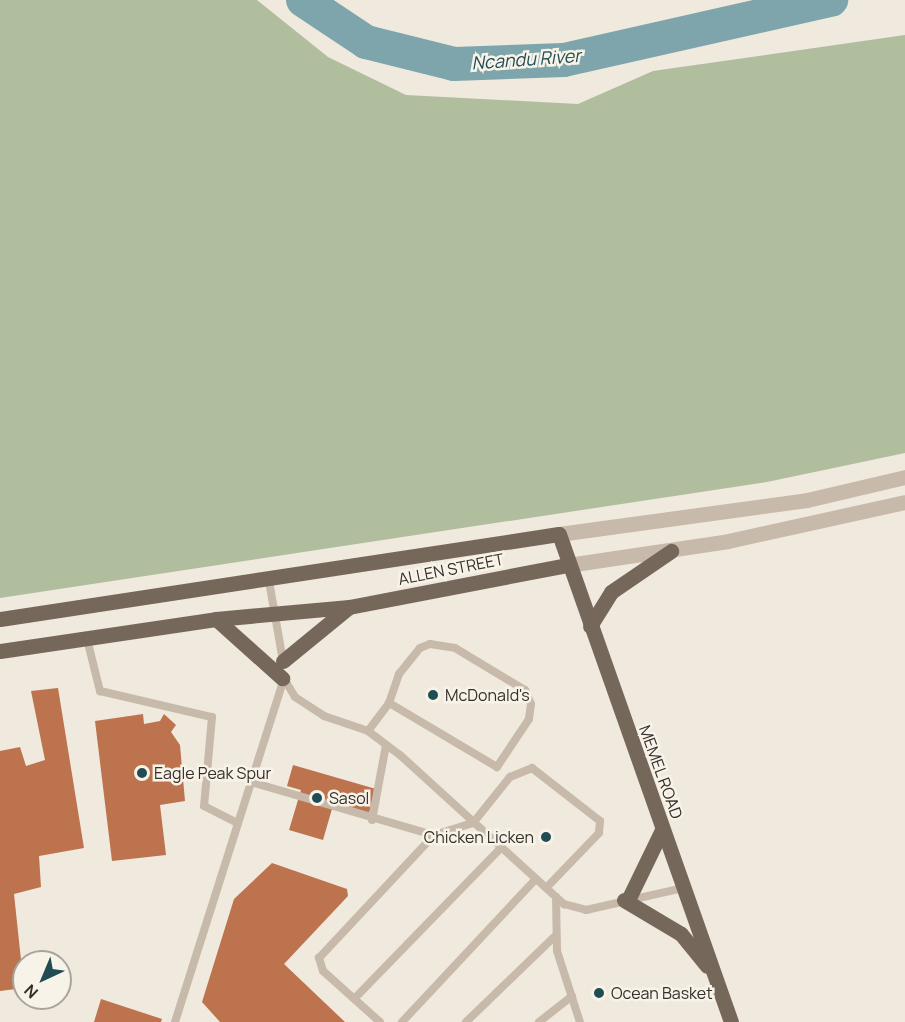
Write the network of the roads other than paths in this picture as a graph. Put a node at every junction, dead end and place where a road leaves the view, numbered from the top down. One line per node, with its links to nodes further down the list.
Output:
1 (905, 477): 3 (street, ALLEN STREET)
2 (905, 502): 4 (street, ALLEN STREET)
3 (559, 534): 5 (main road, MEMEL ROAD); 6 (main road, ALLEN STREET)
4 (671, 551): 5 (street, ALLEN STREET); 11 (main road)
5 (568, 565): 7 (main road, ALLEN STREET); 11 (main road, MEMEL ROAD)
6 (269, 582): 8 (lane); 9 (main road, ALLEN STREET)
7 (349, 607): 8 (main road, ALLEN STREET); 14 (main road)
8 (277, 613): 10 (main road, ALLEN STREET); 14 (lane)
9 (0, 619)
10 (216, 620): 12 (main road, ALLEN STREET); 15 (main road)
11 (590, 626): 25 (main road, MEMEL ROAD)
12 (87, 639): 13 (main road, ALLEN STREET); 23 (lane)
13 (0, 651)
14 (283, 661): 15 (lane)
15 (282, 681): 17 (lane); 21 (lane)
16 (389, 703): 17 (lane); 19 (lane); 19 (lane)
17 (368, 731): 18 (lane)
18 (386, 745): 22 (lane); 24 (lane)
19 (497, 767): 20 (lane)
20 (510, 777): 24 (lane); 29 (lane)
21 (251, 782): 22 (lane); 23 (lane)
22 (372, 820): 26 (lane)
23 (238, 823): 37 (lane)
24 (473, 823): 26 (lane); 27 (lane)
25 (662, 830): 30 (main road, MEMEL ROAD); 32 (main road)
26 (434, 835): 36 (lane)
27 (501, 848): 28 (lane); 36 (lane)
28 (536, 879): 29 (lane); 39 (lane)
29 (546, 888): 31 (lane)
30 (683, 888): 32 (lane); 34 (main road, MEMEL ROAD)
31 (556, 897): 32 (lane); 33 (lane)
32 (626, 900): 34 (main road)
33 (555, 936): 35 (lane); 40 (lane)
34 (715, 975): 43 (main road, MEMEL ROAD)
35 (572, 996): 41 (lane); 42 (lane)
36 (354, 999): 38 (lane)
37 (176, 1022)
38 (380, 1022)
39 (402, 1022)
40 (466, 1022)
41 (539, 1022)
42 (580, 1022)
43 (731, 1022)

